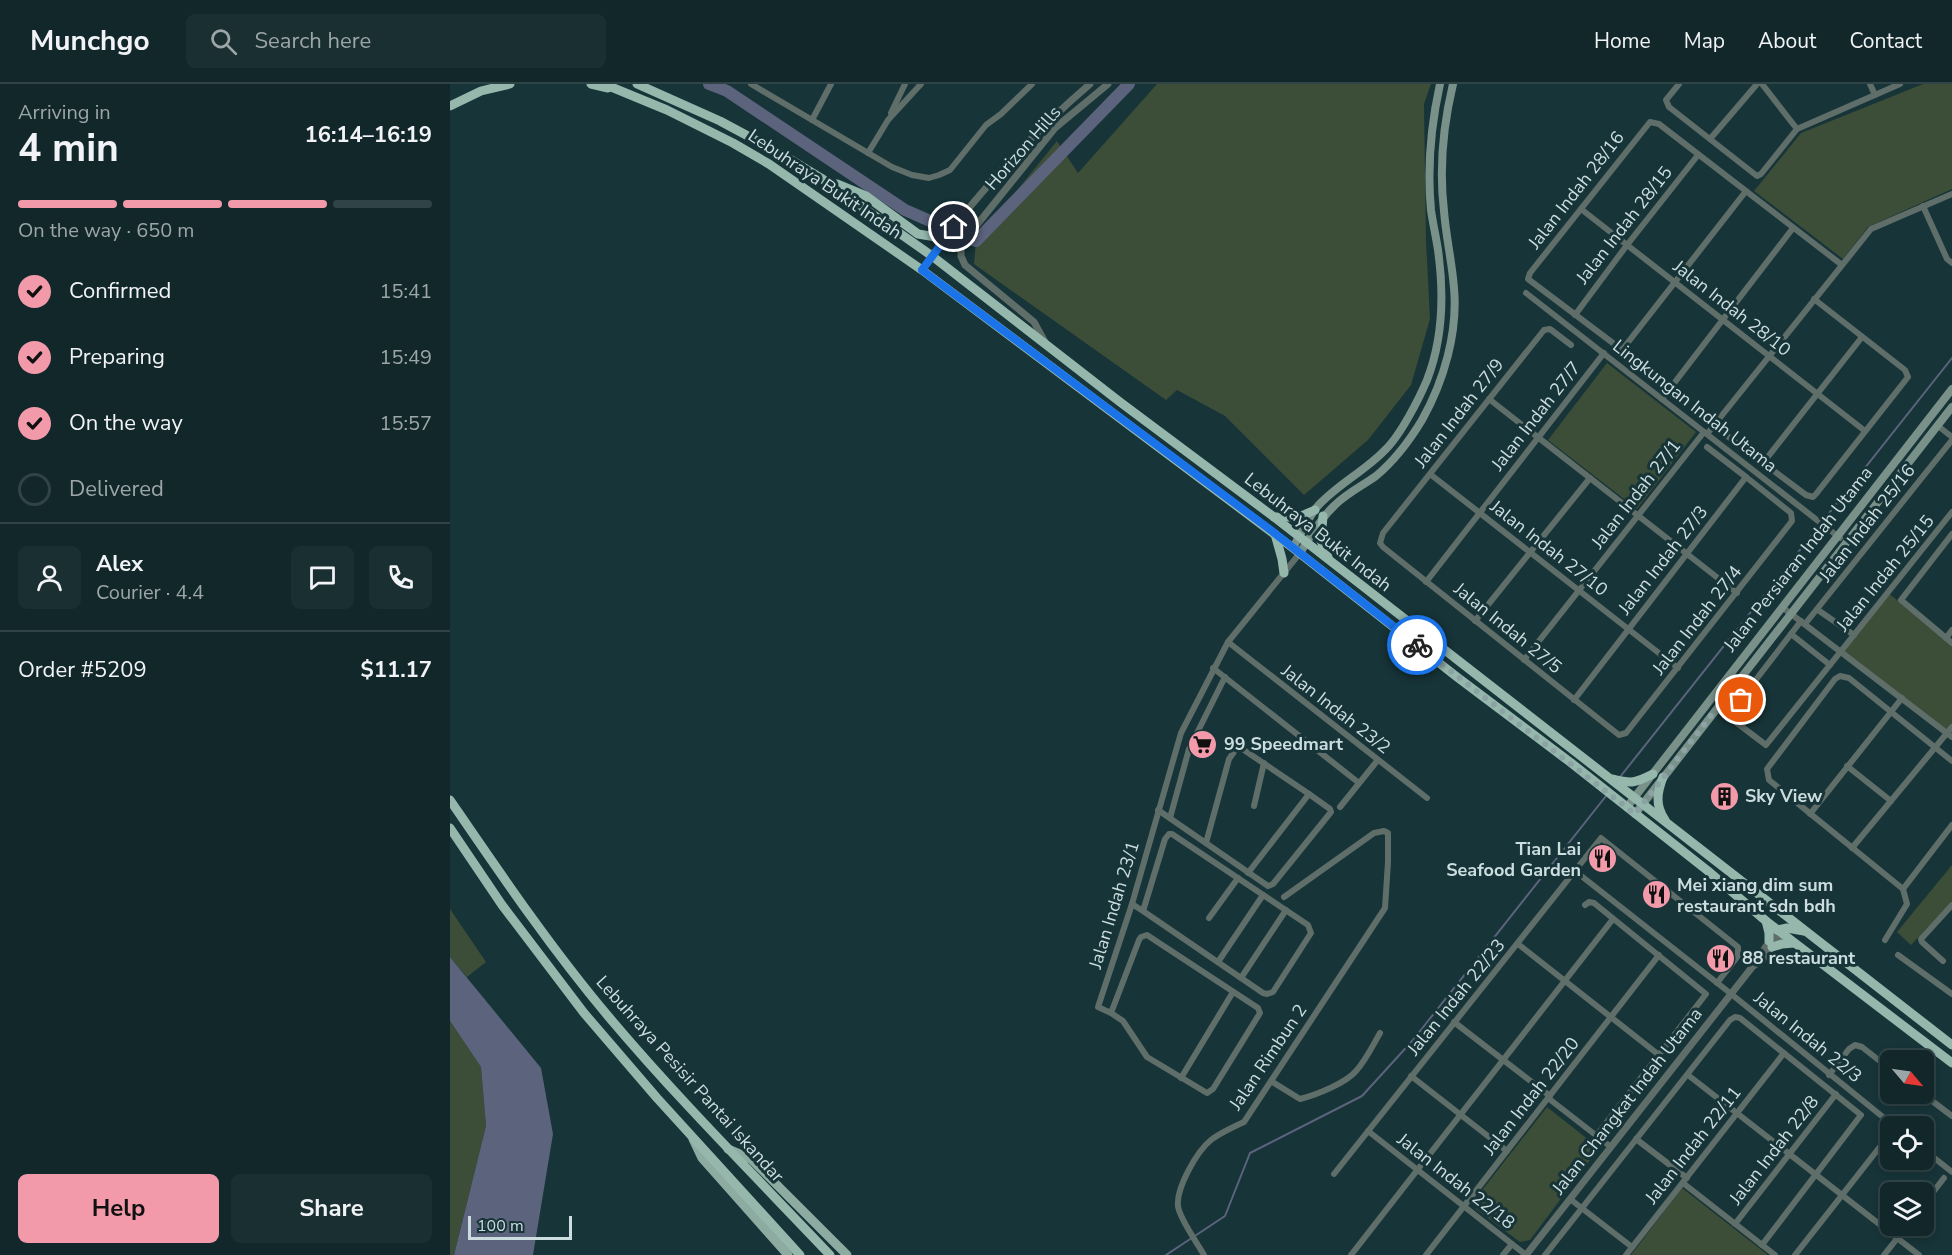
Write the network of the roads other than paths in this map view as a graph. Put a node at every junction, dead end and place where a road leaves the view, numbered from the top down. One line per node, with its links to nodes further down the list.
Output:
1 (510, 84): 21 (highway)
2 (591, 84): 19 (highway)
3 (604, 84): 19 (highway, Lebuhraya Bukit Indah)
4 (637, 84): 28 (highway, Lebuhraya Bukit Indah)
5 (831, 84): 22 (street)
6 (905, 84): 23 (street)
7 (921, 84): 23 (street)
8 (1032, 84): 26 (street)
9 (1090, 84): 33 (street, Horizon Hills)
10 (1108, 84): 46 (street, Horizon Hills)
11 (1440, 84): 68 (main road)
12 (1452, 84): 71 (main road)
13 (1679, 84): 25 (street)
14 (1757, 84): 25 (street)
15 (1762, 84): 24 (street)
16 (1870, 84): 20 (street)
17 (1900, 84): 20 (street)
18 (756, 85): 22 (street)
19 (625, 92): 39 (highway, Lebuhraya Bukit Indah)
20 (1875, 95): 24 (street)
21 (450, 106)
22 (812, 120): 26 (street)
23 (888, 120): 26 (street)
24 (1797, 129): 25 (street)
25 (1710, 140)
26 (868, 153)
27 (1698, 154): 29 (street); 32 (street, Jalan Indah 28/16); 35 (street, Jalan Indah 28/15)
28 (821, 178): 33 (highway); 36 (highway, Lebuhraya Bukit Indah)
29 (1746, 191): 34 (street); 40 (street)
30 (1952, 194): 31 (street, Jalan Indah 27/1)
31 (1923, 206): 37 (street); 38 (street, Jalan Indah 27/1)
32 (1581, 209): 35 (street, Jalan Indah 28/10); 43 (street, Jalan Indah 28/16)
33 (954, 227): 36 (street, Horizon Hills)
34 (1793, 228): 38 (street); 44 (street)
35 (1627, 245): 40 (street, Jalan Indah 28/10); 43 (street, Jalan Indah 28/15)
36 (932, 256): 39 (street, Horizon Hills); 46 (highway, Lebuhraya Bukit Indah)
37 (1952, 263)
38 (1842, 265): 42 (street, Jalan Indah 27/1)
39 (922, 270): 74 (highway, Lebuhraya Bukit Indah)
40 (1675, 282): 44 (street, Jalan Indah 28/10); 48 (street)
41 (1526, 293): 49 (street, Lingkungan Indah Utama)
42 (1814, 299): 45 (street); 50 (street, Jalan Indah 27/1)
43 (1575, 315): 48 (street)
44 (1723, 320): 50 (street, Jalan Indah 28/10); 55 (street)
45 (1862, 337): 53 (street); 59 (street)
46 (1046, 344): 73 (highway, Lebuhraya Bukit Indah)
47 (1571, 345): 54 (street, Jalan Indah 27/9)
48 (1622, 350): 51 (street)
49 (1604, 353): 55 (street, Lingkungan Indah Utama); 61 (street, Jalan Indah 27/7)
50 (1769, 356): 53 (street, Jalan Indah 28/10); 57 (street, Jalan Indah 27/1)
51 (1642, 365)
52 (1952, 389): 75 (main road, Jalan Persiaran Indah Utama)
53 (1817, 393): 59 (street, Jalan Indah 28/10); 64 (street)
54 (1489, 399): 61 (street); 65 (street, Jalan Indah 27/9)
55 (1662, 399): 60 (street, Lingkungan Indah Utama)
56 (1952, 407): 58 (main road, Jalan Persiaran Indah Utama)
57 (1714, 426): 60 (street, Jalan Indah 27/1); 64 (street)
58 (1938, 426): 62 (street); 78 (main road, Jalan Persiaran Indah Utama)
59 (1865, 431): 64 (street)
60 (1706, 433): 72 (street, Jalan Indah 27/1); 75 (street, Lingkungan Indah Utama)
61 (1538, 438): 67 (street); 70 (street, Jalan Indah 27/7)
62 (1952, 438): 89 (street, Jalan Indah 25/16)
63 (1707, 447): 66 (street)
64 (1763, 463)
65 (1430, 474): 70 (street, Jalan Indah 27/10); 79 (street, Jalan Indah 27/9)
66 (1746, 477): 82 (street, Jalan Indah 27/3); 87 (street, Jalan Indah 27/4)
67 (1590, 478): 72 (street); 81 (street)
68 (1315, 510): 73 (highway); 77 (main road)
69 (1952, 512): 96 (street, Jalan Indah 25/15)
70 (1479, 513): 81 (street, Jalan Indah 27/10); 85 (street, Jalan Indah 27/7)
71 (1323, 516): 77 (main road); 83 (highway)
72 (1638, 516): 82 (street); 86 (street, Jalan Indah 27/1)
73 (1274, 517): 77 (highway, Lebuhraya Bukit Indah)
74 (1275, 534): 80 (highway, Lebuhraya Bukit Indah); 84 (highway)
75 (1838, 536): 78 (street, Lingkungan Indah Utama); 88 (main road, Jalan Persiaran Indah Utama)
76 (1951, 536): 97 (street)
77 (1303, 540): 80 (main road); 83 (highway, Lebuhraya Bukit Indah)
78 (1846, 542): 90 (main road, Jalan Persiaran Indah Utama)
79 (1380, 543): 85 (street, Jalan Indah 27/5)
80 (1297, 550): 84 (street, Jalan Indah 23/1); 130 (highway, Lebuhraya Bukit Indah)
81 (1530, 553): 86 (street, Jalan Indah 27/10); 91 (street)
82 (1687, 554): 87 (street); 93 (street, Jalan Indah 27/3)
83 (1331, 563): 121 (highway, Lebuhraya Bukit Indah)
84 (1284, 573): 98 (street, Jalan Indah 23/1)
85 (1426, 582): 91 (street, Jalan Indah 27/5)
86 (1578, 590): 93 (street, Jalan Indah 27/10); 101 (street, Jalan Indah 27/1)
87 (1737, 593): 104 (street, Jalan Indah 27/4)
88 (1782, 607): 90 (street); 118 (main road, Jalan Persiaran Indah Utama)
89 (1818, 610): 92 (street, Jalan Indah 25/16); 96 (street)
90 (1791, 614): 92 (street); 108 (main road, Jalan Persiaran Indah Utama)
91 (1475, 621): 101 (street, Jalan Indah 27/5)
92 (1803, 623): 95 (street, Jalan Indah 25/16); 100 (street)
93 (1629, 629): 104 (street, Jalan Indah 27/10); 107 (street, Jalan Indah 27/3)
94 (1952, 630): 97 (street)
95 (1791, 634): 102 (street); 110 (street, Jalan Indah 25/16)
96 (1854, 635): 100 (street, Jalan Indah 25/15)
97 (1946, 638): 99 (street)
98 (1228, 642): 103 (street, Jalan Indah 23/1); 114 (street, Jalan Indah 23/2)
99 (1952, 643)
100 (1841, 652): 102 (street, Jalan Indah 25/15); 106 (street)
101 (1524, 660): 107 (street, Jalan Indah 27/5)
102 (1830, 665): 110 (street, Jalan Indah 25/15)
103 (1213, 668): 105 (street); 129 (street, Jalan Indah 23/1)
104 (1678, 668): 112 (street, Jalan Indah 27/4)
105 (1225, 677): 120 (street); 132 (street)
106 (1902, 698): 109 (street); 111 (street)
107 (1574, 700): 112 (street, Jalan Indah 27/5)
108 (1717, 708): 110 (street); 119 (main road, Jalan Persiaran Indah Utama)
109 (1892, 711): 113 (street); 117 (street); 131 (street)
110 (1728, 716)
111 (1950, 732): 113 (street)
112 (1619, 735)
113 (1936, 747): 115 (street); 126 (street)
114 (1377, 761): 120 (street); 123 (street, Jalan Indah 23/2)
115 (1952, 761)
116 (1264, 763): 122 (street); 127 (street); 136 (street)
117 (1847, 766): 126 (street); 131 (street)
118 (1653, 774): 121 (highway); 125 (main road, Jalan Persiaran Indah Utama)
119 (1663, 777): 125 (main road, Jalan Persiaran Indah Utama); 135 (highway)
120 (1359, 783): 128 (street)
121 (1626, 786): 125 (highway)
122 (1309, 794): 139 (street); 139 (street)
123 (1427, 798)
124 (450, 800): 197 (highway, Lebuhraya Pesisir Pantai Iskandar)
125 (1638, 801): 130 (main road, Jalan Persiaran Indah Utama); 135 (highway)
126 (1891, 801): 137 (street)
127 (1254, 806)
128 (1340, 807)
129 (1158, 810): 132 (street); 144 (street, Jalan Indah 23/1)
130 (1631, 811): 152 (highway, Lebuhraya Bukit Indah)
131 (1810, 814): 137 (street)
132 (1170, 818): 136 (street)
133 (1952, 825): 141 (street)
134 (450, 828): 192 (highway, Lebuhraya Pesisir Pantai Iskandar)
135 (1671, 828): 148 (highway)
136 (1206, 843): 139 (street)
137 (1852, 848): 141 (street)
138 (1575, 871): 157 (street, Jalan Indah 22/23); 165 (street, Jalan Indah 22/3); 165 (street, Jalan Indah 22/23)
139 (1248, 873)
140 (1238, 878): 142 (street); 149 (street); 150 (street)
141 (1904, 889): 155 (street)
142 (1263, 895): 147 (street); 162 (street)
143 (1284, 897): 183 (street, Jalan Rimbun 2)
144 (1132, 904): 149 (street); 169 (street, Jalan Indah 23/1)
145 (1585, 905): 151 (street)
146 (1952, 905): 161 (street)
147 (1286, 910): 163 (street); 163 (street)
148 (1779, 910): 153 (highway); 154 (highway)
149 (1143, 912): 162 (street)
150 (1209, 918)
151 (1613, 919): 160 (street); 164 (street)
152 (1766, 921): 153 (highway, Lebuhraya Bukit Indah); 158 (highway)
153 (1781, 931): 154 (highway); 156 (highway, Lebuhraya Bukit Indah); 158 (street, Jalan Changkat Indah Utama)
154 (1805, 931): 173 (highway)
155 (1885, 940)
156 (1794, 943): 158 (highway); 178 (highway, Lebuhraya Bukit Indah)
157 (1518, 944): 164 (street); 171 (street, Jalan Indah 22/23)
158 (1770, 944): 167 (street, Jalan Changkat Indah Utama)
159 (1898, 955): 168 (street)
160 (1659, 956): 170 (street, Jalan Indah 22/20); 175 (street)
161 (1942, 961)
162 (1218, 962): 163 (street)
163 (1241, 978)
164 (1565, 981): 170 (street); 176 (street)
165 (1717, 983): 167 (street, Jalan Indah 22/3)
166 (1233, 992): 169 (street); 182 (street); 182 (street)
167 (1730, 993): 180 (street, Jalan Indah 22/3); 195 (street, Jalan Changkat Indah Utama)
168 (1952, 993)
169 (1111, 1013): 182 (street)
170 (1611, 1017): 175 (street); 185 (street, Jalan Indah 22/20)
171 (1454, 1022): 176 (street); 181 (street, Jalan Indah 22/23)
172 (1380, 1033): 183 (street)
173 (1952, 1046)
174 (1784, 1053): 179 (street); 184 (street); 187 (street, Jalan Indah 22/11)
175 (1659, 1055): 193 (street)
176 (1503, 1060): 185 (street); 188 (street)
177 (1880, 1061): 180 (street)
178 (1952, 1062)
179 (1688, 1075): 187 (street); 194 (street)
180 (1829, 1075): 189 (street, Jalan Indah 22/3)
181 (1411, 1076): 188 (street); 191 (street, Jalan Indah 22/23)
182 (1181, 1078)
183 (1271, 1081): 217 (street, Jalan Rimbun 2)
184 (1836, 1094): 199 (street, Jalan Indah 22/8); 204 (street)
185 (1549, 1097): 193 (street); 198 (street, Jalan Indah 22/20)
186 (1934, 1102): 190 (street)
187 (1737, 1113): 199 (street); 206 (street, Jalan Indah 22/11)
188 (1461, 1114): 198 (street); 201 (street)
189 (1881, 1116)
190 (1952, 1116)
191 (1368, 1131): 201 (street, Jalan Indah 22/18); 203 (street, Jalan Indah 22/23)
192 (689, 1132): 219 (main road); 220 (highway, Lebuhraya Pesisir Pantai Iskandar)
193 (1596, 1136): 195 (street)
194 (1636, 1139): 206 (street); 211 (street)
195 (1611, 1147): 209 (street, Jalan Changkat Indah Utama)
196 (1880, 1147): 208 (street)
197 (726, 1148): 221 (highway, Lebuhraya Pesisir Pantai Iskandar); 222 (main road)
198 (1507, 1151): 210 (street, Jalan Indah 22/20)
199 (1789, 1154): 204 (street); 212 (street, Jalan Indah 22/8)
200 (1934, 1158): 202 (street)
201 (1418, 1170): 210 (street, Jalan Indah 22/18); 218 (street)
202 (1952, 1172)
203 (1334, 1174)
204 (1816, 1175): 208 (street); 215 (street)
205 (1944, 1178): 207 (street)
206 (1684, 1180): 212 (street); 216 (street, Jalan Indah 22/11)
207 (1934, 1191)
208 (1842, 1195): 213 (street); 230 (street)
209 (1570, 1199): 211 (street); 226 (street, Jalan Changkat Indah Utama)
210 (1464, 1206): 214 (street, Jalan Indah 22/18); 224 (street, Jalan Indah 22/20)
211 (1582, 1208): 216 (street); 227 (street)
212 (1735, 1224): 215 (street)
213 (1897, 1238): 231 (street); 232 (street)
214 (1512, 1244): 225 (street); 226 (street, Jalan Indah 22/18)
215 (1762, 1245): 229 (street)
216 (1632, 1247): 228 (street, Jalan Indah 22/11)
217 (1203, 1252)
218 (1353, 1252): 223 (street)
219 (788, 1255)
220 (800, 1255)
221 (830, 1255)
222 (847, 1255)
223 (1363, 1255)
224 (1426, 1255)
225 (1503, 1255)
226 (1526, 1255)
227 (1545, 1255)
228 (1626, 1255)
229 (1775, 1255)
230 (1795, 1255)
231 (1884, 1255)
232 (1919, 1255)

